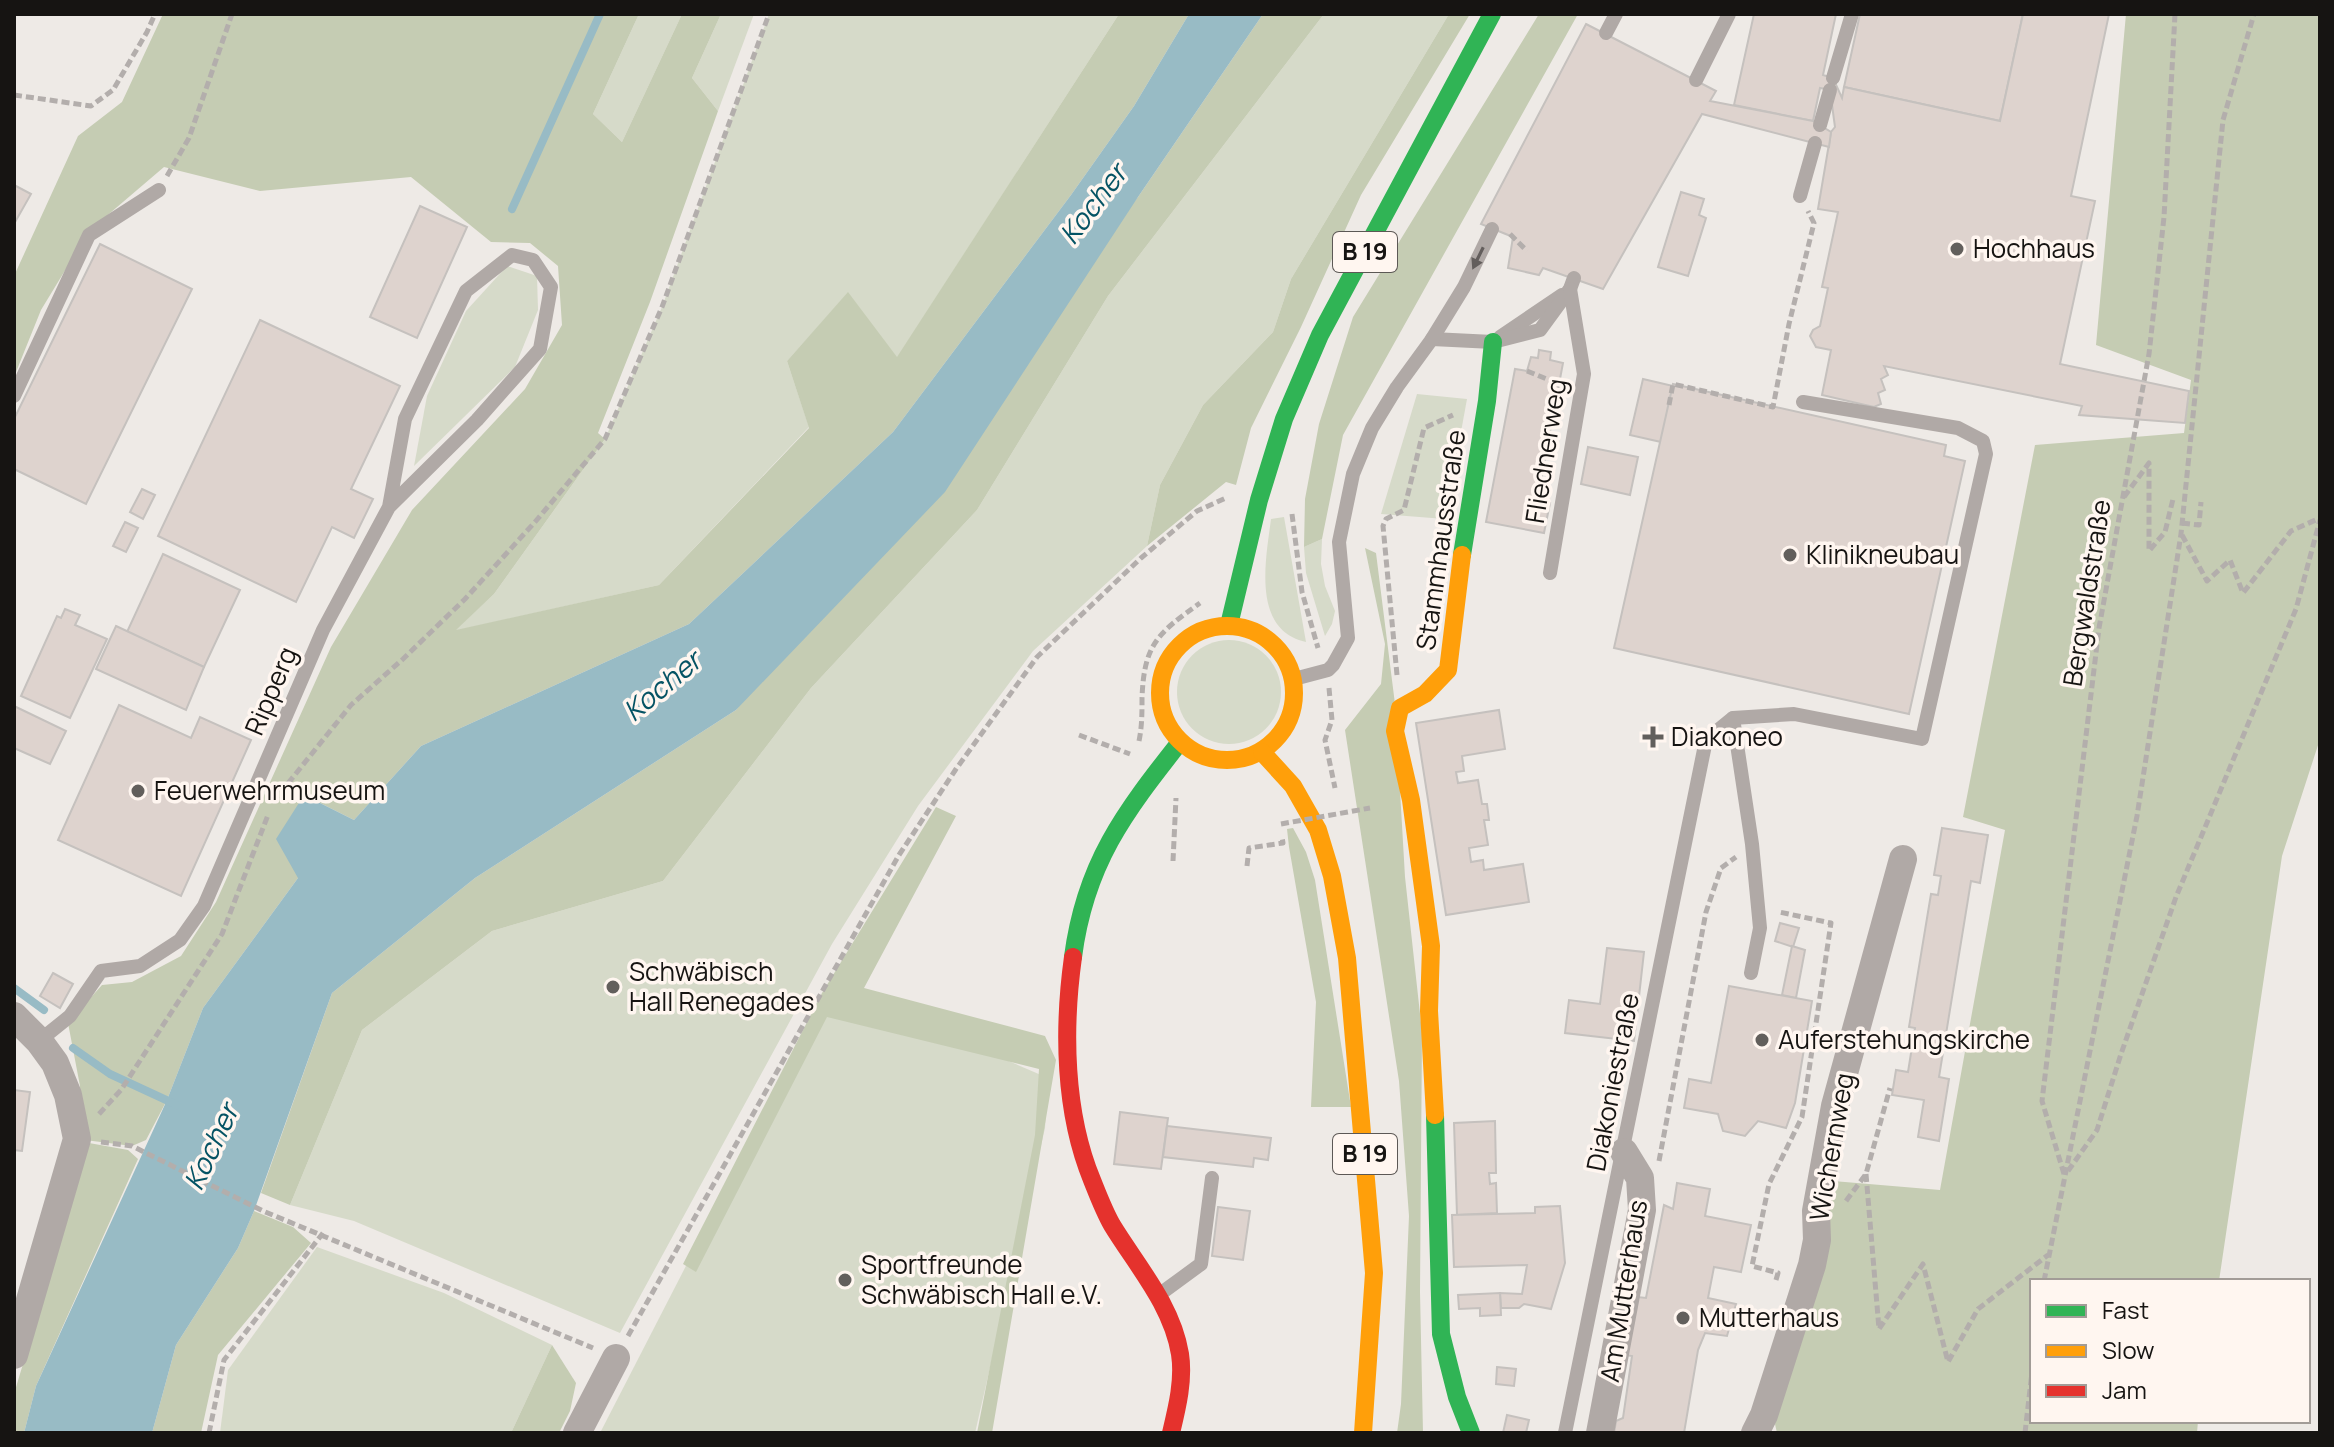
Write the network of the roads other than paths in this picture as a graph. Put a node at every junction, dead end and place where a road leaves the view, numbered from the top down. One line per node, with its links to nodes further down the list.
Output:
1 (1492, 14): 18 (street, B 19)
2 (1616, 14): 5 (lane)
3 (1729, 14): 6 (lane)
4 (1852, 14): 7 (lane)
5 (1606, 33)
6 (1696, 80)
7 (1820, 125)
8 (1815, 143): 10 (lane)
9 (159, 190): 14 (lane)
10 (1800, 196)
11 (1492, 229): 12 (lane, one-way to 12)
12 (1432, 339): 13 (lane); 19 (lane)
13 (1493, 342): 17 (lane, Fliednerweg); 35 (street, Stammhausstraße)
14 (14, 396)
15 (1803, 402): 20 (lane)
16 (389, 507): 16 (lane, Ripperg); 26 (lane, Ripperg)
17 (1550, 573)
18 (1229, 625): 19 (street); 21 (street)
19 (1294, 679): 22 (street)
20 (1733, 718): 24 (lane); 27 (lane, Diakoniestraße)
21 (1180, 742): 22 (street); 29 (street)
22 (1262, 752): 34 (street, B 19)
23 (1903, 859): 38 (street, Wichernweg)
24 (1751, 973)
25 (14, 1016): 26 (street)
26 (39, 1041): 30 (street)
27 (1624, 1152): 36 (lane, Diakoniestraße); 37 (street, Am Mutterhaus)
28 (1212, 1178): 29 (lane)
29 (1157, 1297): 33 (street)
30 (14, 1355)
31 (616, 1358): 32 (street)
32 (577, 1433)
33 (1171, 1433)
34 (1363, 1433)
35 (1471, 1433)
36 (1565, 1433)
37 (1600, 1433)
38 (1755, 1433)

